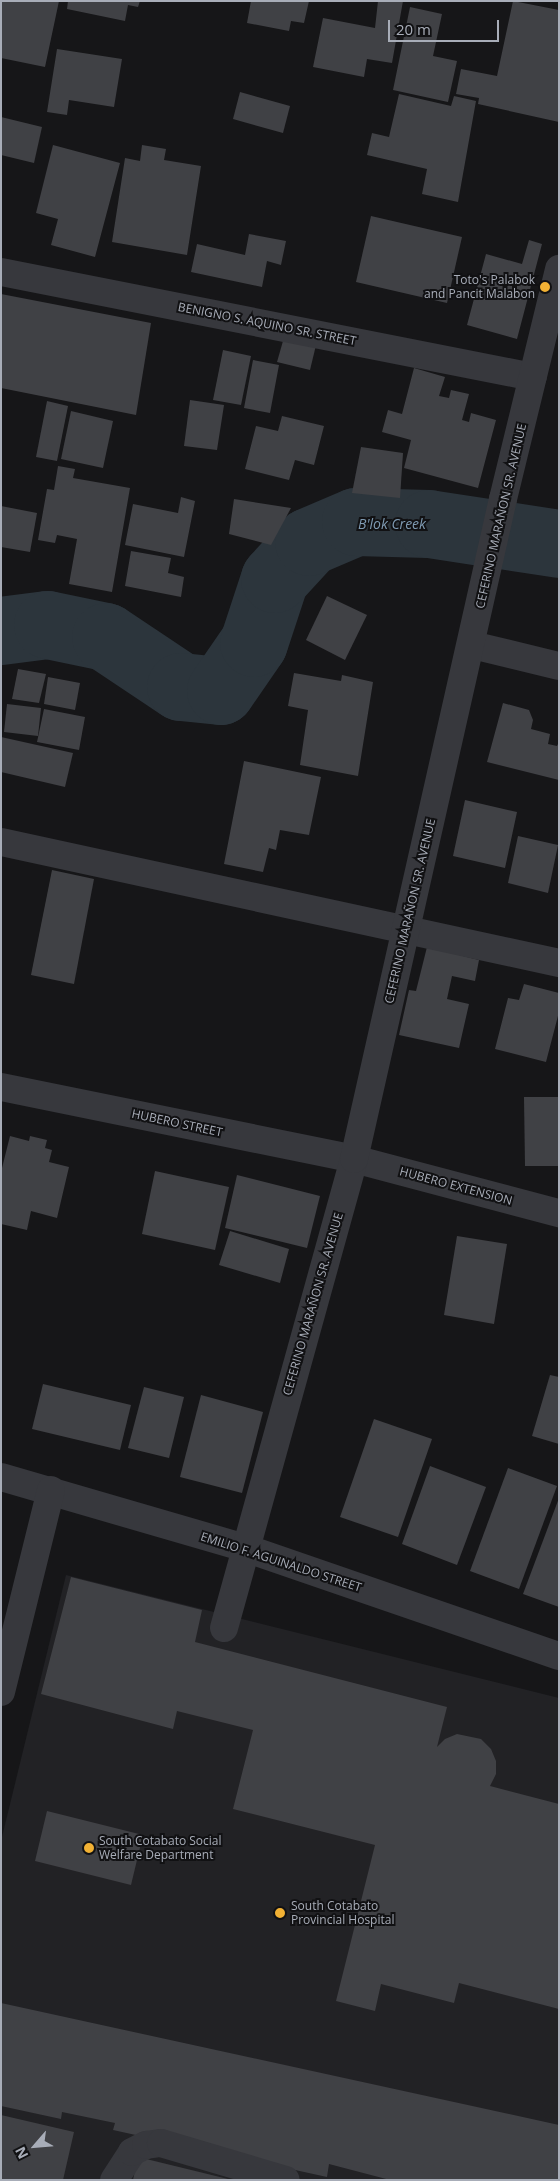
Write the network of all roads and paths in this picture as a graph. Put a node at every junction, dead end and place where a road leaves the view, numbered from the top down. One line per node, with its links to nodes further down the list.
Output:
1 (559, 269): 3 (street, CEFERINO MARAÑON SR. AVENUE)
2 (1, 272): 3 (street, BENIGNO S. AQUINO SR. STREET)
3 (533, 377): 4 (street, CEFERINO MARAÑON SR. AVENUE)
4 (472, 645): 5 (street); 7 (street, CEFERINO MARAÑON SR. AVENUE)
5 (559, 666)
6 (1, 842): 7 (street)
7 (405, 927): 8 (street); 10 (street, CEFERINO MARAÑON SR. AVENUE)
8 (559, 963)
9 (1, 1087): 10 (street, HUBERO STREET)
10 (354, 1159): 11 (street, HUBERO EXTENSION); 14 (street, CEFERINO MARAÑON SR. AVENUE)
11 (559, 1213)
12 (1, 1477): 13 (street, EMILIO F. AGUINALDO STREET)
13 (51, 1490): 14 (street, EMILIO F. AGUINALDO STREET); 17 (street)
14 (246, 1548): 15 (street, CEFERINO MARAÑON SR. AVENUE); 16 (street, EMILIO F. AGUINALDO STREET)
15 (224, 1628)
16 (559, 1656)
17 (1, 1692)
18 (114, 2180): 19 (street)
19 (286, 2180)

